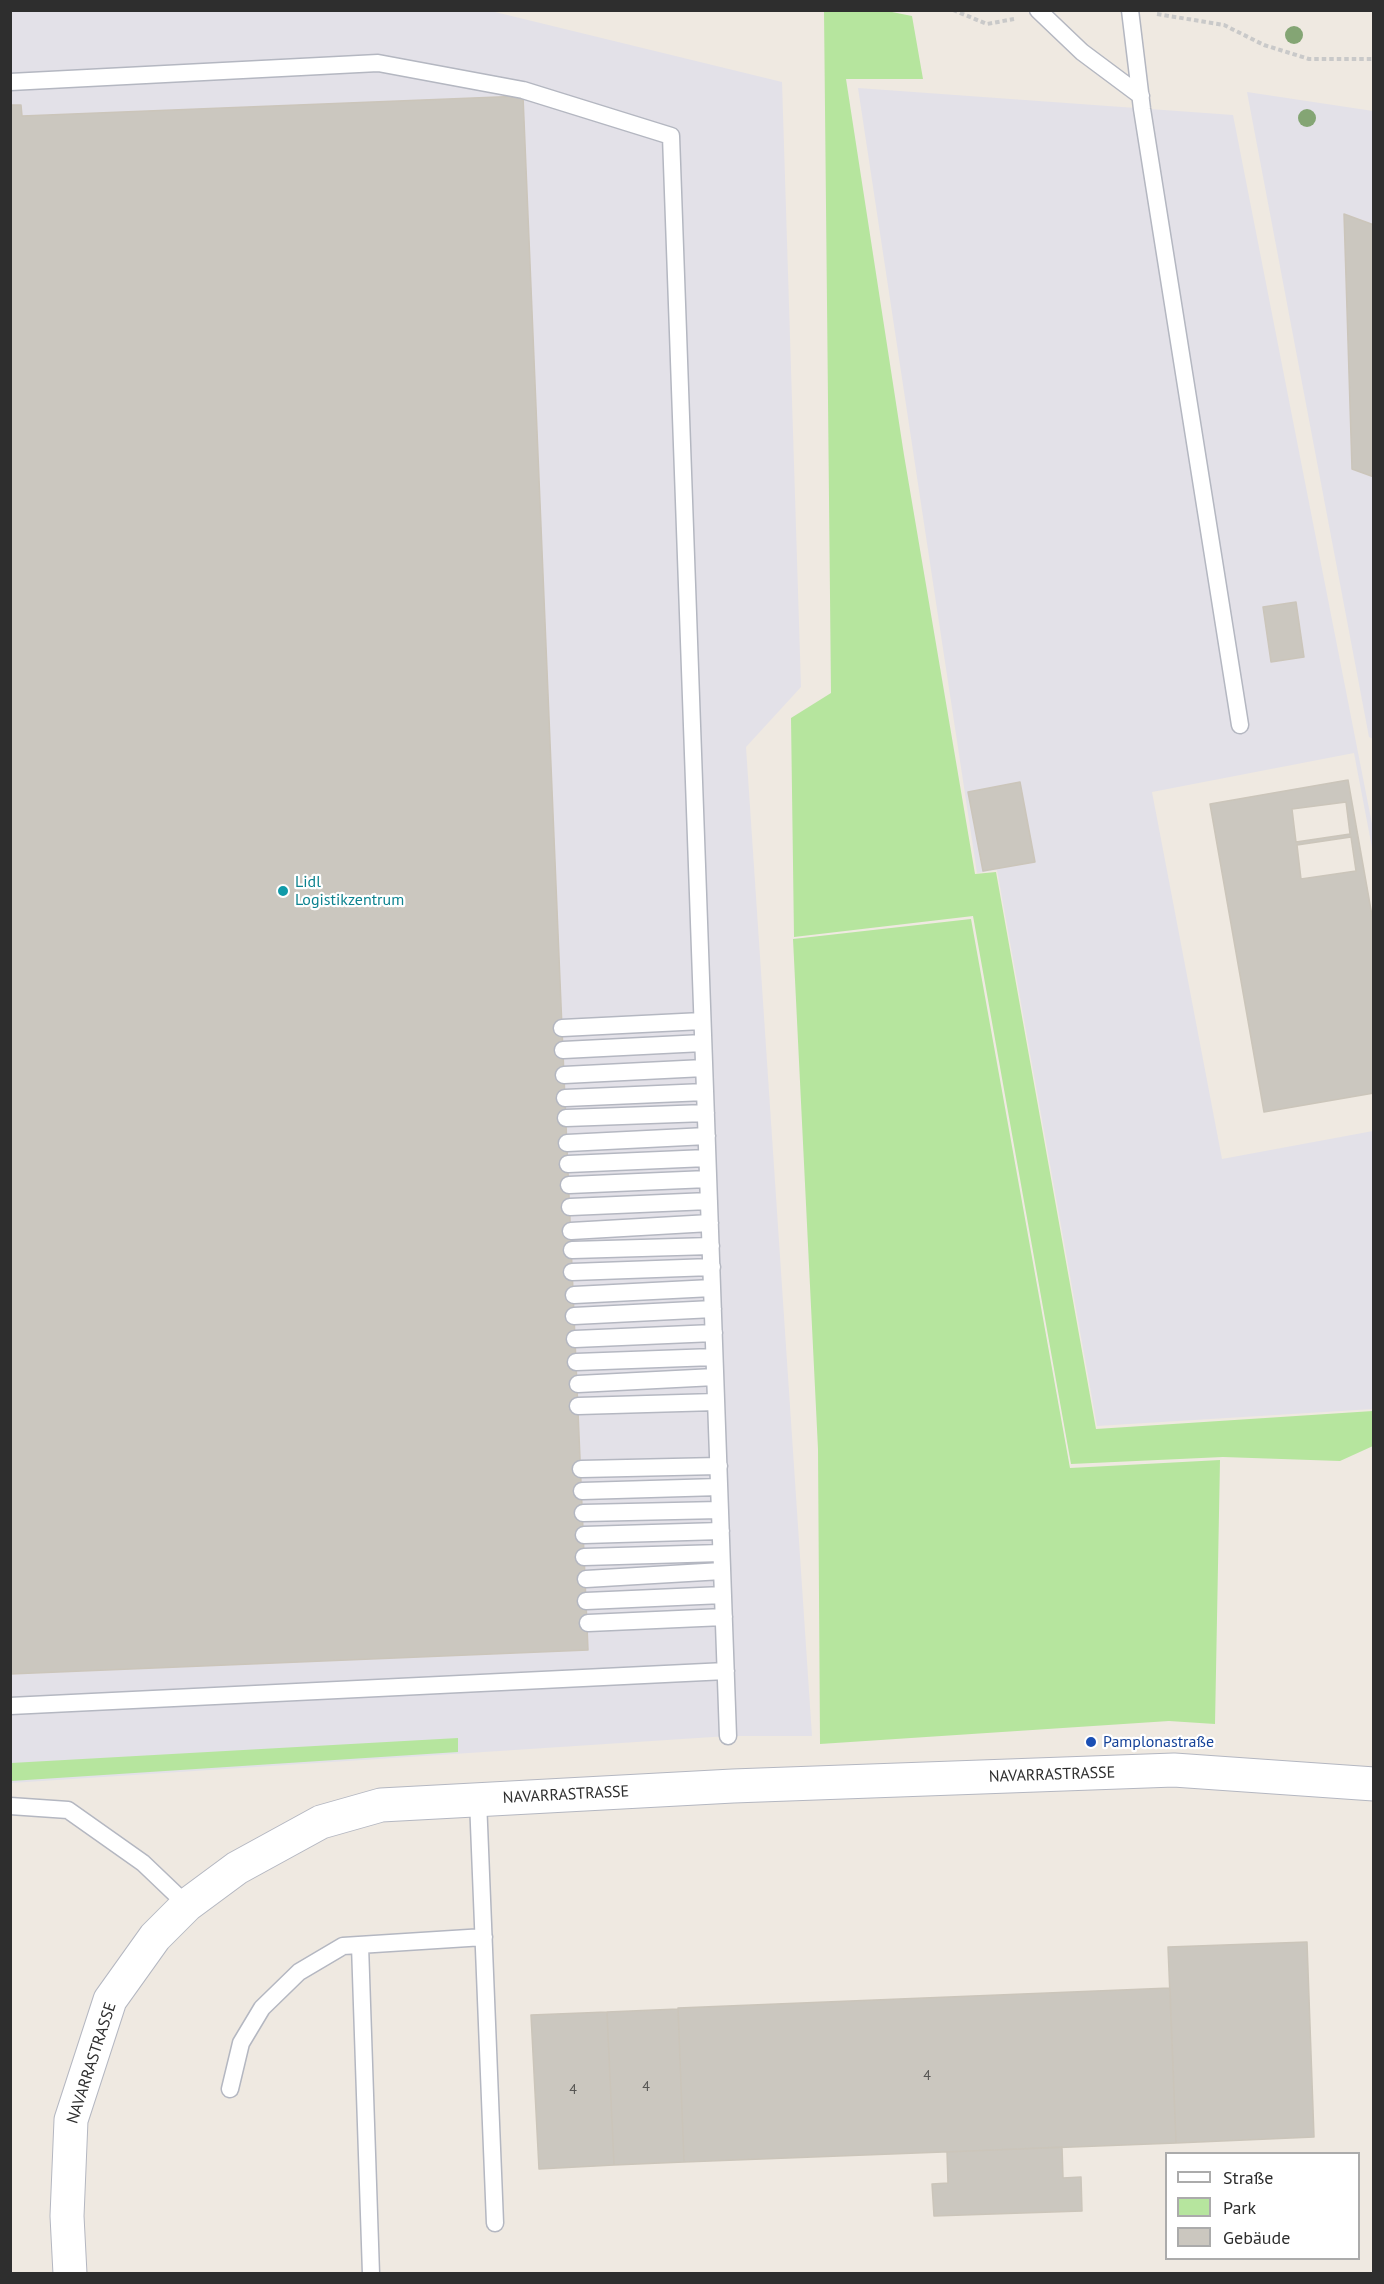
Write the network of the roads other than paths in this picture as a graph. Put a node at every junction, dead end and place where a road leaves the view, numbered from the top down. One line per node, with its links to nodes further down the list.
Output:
1 (1138, 11): 4 (lane)
2 (1039, 12): 4 (lane)
3 (10, 82): 6 (lane)
4 (1141, 96): 5 (lane)
5 (1240, 725)
6 (702, 1021): 7 (lane); 8 (lane)
7 (562, 1028)
8 (703, 1043): 9 (lane); 10 (lane)
9 (563, 1050)
10 (704, 1068): 11 (lane); 12 (lane)
11 (564, 1075)
12 (705, 1092): 13 (lane); 14 (lane)
13 (565, 1098)
14 (706, 1113): 15 (lane); 16 (lane)
15 (566, 1118)
16 (707, 1136): 17 (lane); 18 (lane)
17 (567, 1143)
18 (708, 1158): 19 (lane); 20 (lane)
19 (568, 1164)
20 (708, 1179): 21 (lane); 22 (lane)
21 (569, 1185)
22 (709, 1201): 23 (lane); 24 (lane)
23 (570, 1207)
24 (710, 1223): 25 (lane); 26 (lane)
25 (571, 1231)
26 (711, 1246): 27 (lane); 28 (lane)
27 (572, 1250)
28 (712, 1267): 29 (lane); 30 (lane)
29 (572, 1272)
30 (712, 1288): 31 (lane); 32 (lane)
31 (574, 1294)
32 (713, 1309): 33 (lane); 34 (lane)
33 (574, 1316)
34 (714, 1333): 35 (lane); 36 (lane)
35 (576, 1339)
36 (714, 1357): 37 (lane); 38 (lane)
37 (576, 1362)
38 (715, 1377): 39 (lane); 40 (lane)
39 (578, 1384)
40 (716, 1402): 41 (lane); 42 (lane)
41 (578, 1406)
42 (718, 1466): 43 (lane); 44 (lane)
43 (581, 1469)
44 (719, 1487): 45 (lane); 46 (lane)
45 (582, 1491)
46 (720, 1510): 47 (lane); 48 (lane)
47 (583, 1513)
48 (721, 1532): 49 (lane); 50 (lane)
49 (584, 1535)
50 (721, 1553): 51 (lane); 52 (lane)
51 (585, 1557)
52 (722, 1571): 53 (lane); 54 (lane)
53 (586, 1579)
54 (723, 1596): 55 (lane); 56 (lane)
55 (586, 1601)
56 (724, 1617): 57 (lane); 58 (lane)
57 (588, 1623)
58 (726, 1671): 59 (lane); 60 (lane)
59 (10, 1706)
60 (728, 1736)
61 (1374, 1785): 62 (street, NAVARRASTRASSE)
62 (478, 1800): 64 (street, NAVARRASTRASSE); 65 (lane)
63 (10, 1806): 64 (lane)
64 (187, 1905): 69 (street, NAVARRASTRASSE)
65 (484, 1937): 66 (lane); 68 (lane)
66 (360, 1945): 67 (lane); 70 (lane)
67 (230, 2089)
68 (495, 2223)
69 (70, 2274)
70 (371, 2274)

